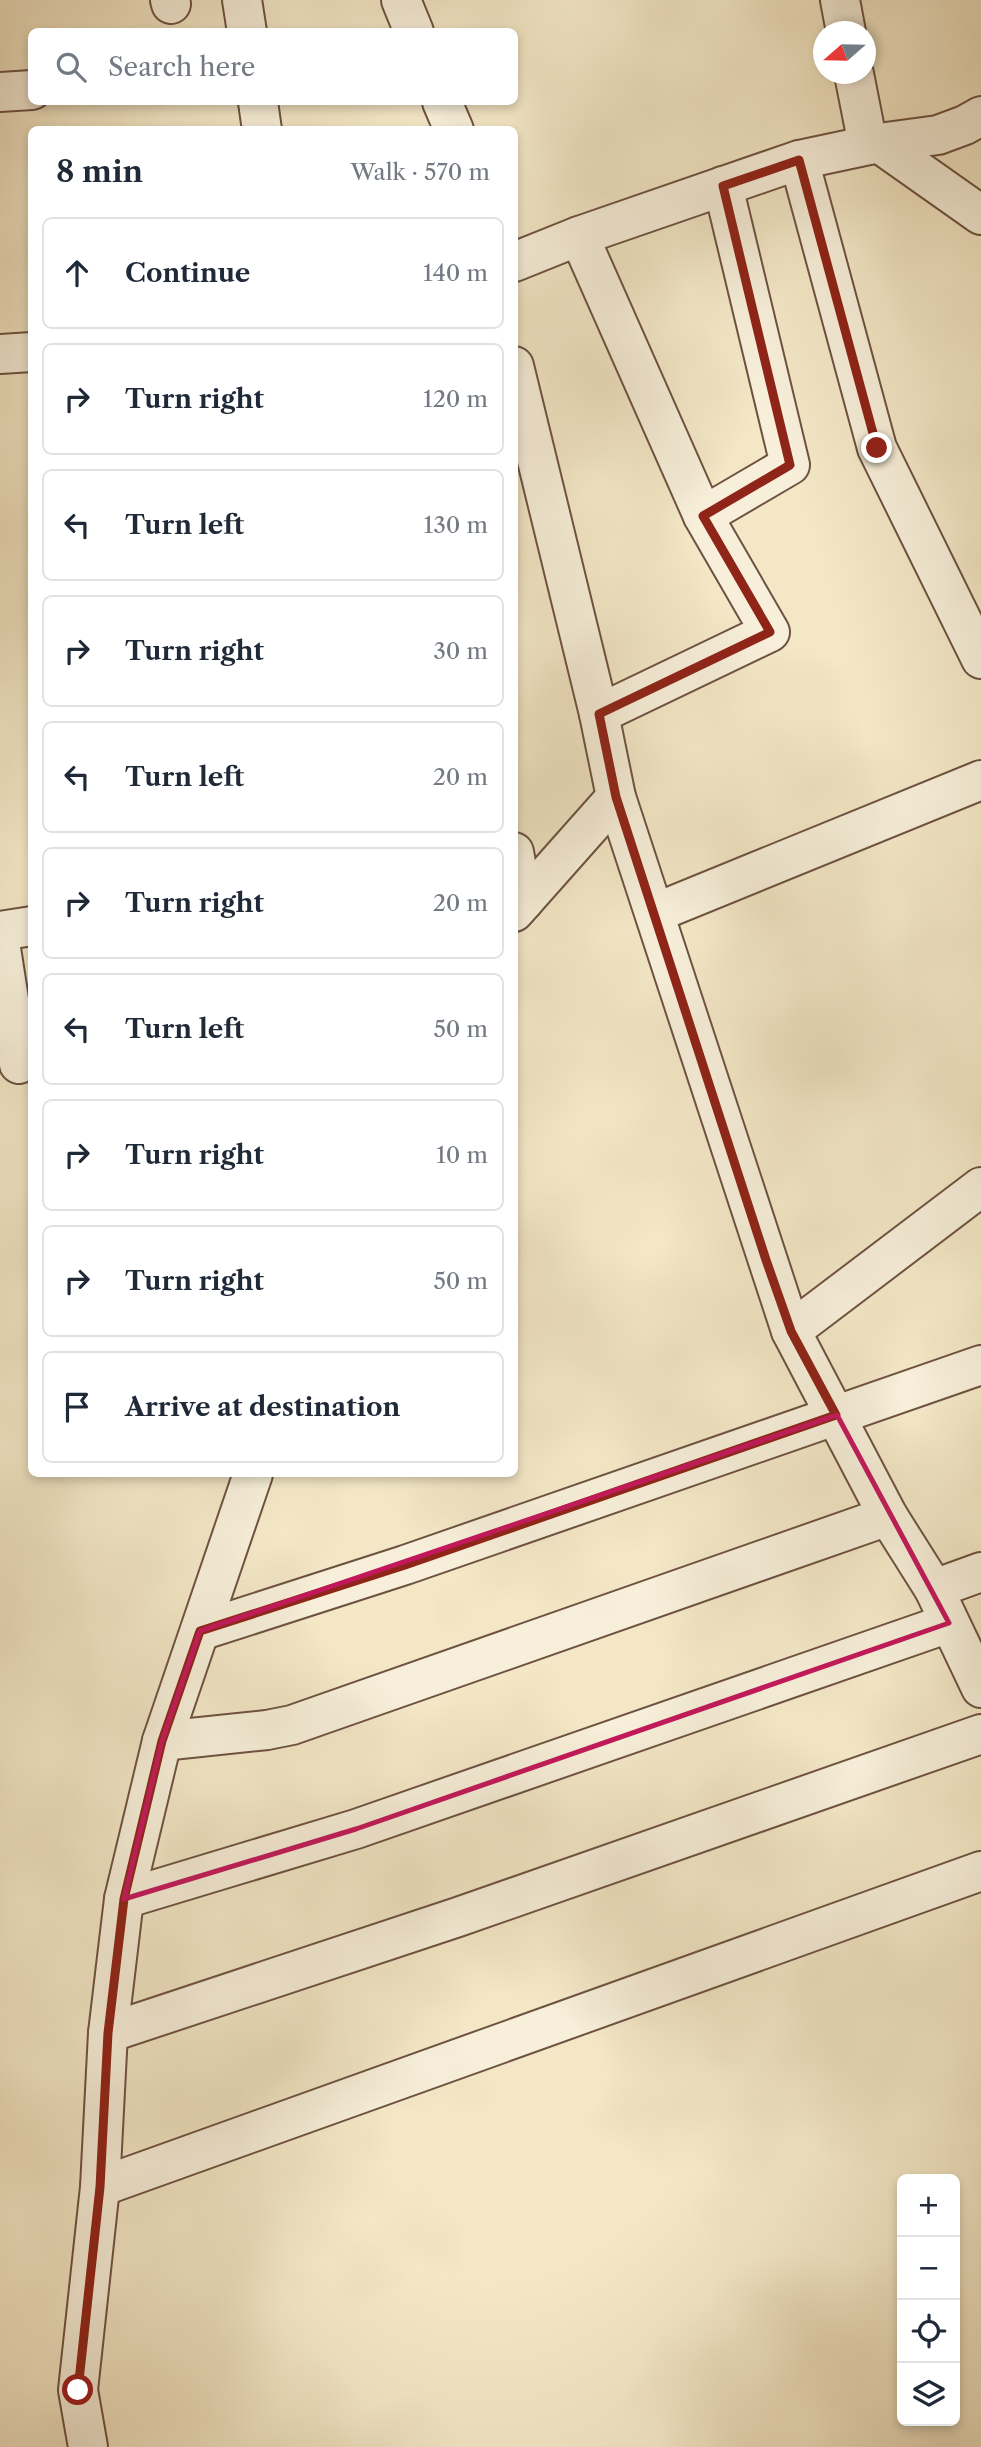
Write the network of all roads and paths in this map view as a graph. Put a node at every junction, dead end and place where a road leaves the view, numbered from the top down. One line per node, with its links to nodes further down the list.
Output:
1 (242, 0): 5 (street)
2 (401, 0): 6 (street)
3 (840, 0): 4 (street)
4 (844, 21)
5 (246, 28)
6 (412, 28)
7 (857, 84): 15 (street)
8 (28, 90): 9 (street)
9 (0, 92)
10 (258, 105): 13 (street)
11 (443, 105): 14 (street)
12 (981, 116): 15 (street)
13 (261, 126)
14 (452, 126)
15 (874, 144): 16 (street); 18 (street)
16 (799, 160): 17 (street); 25 (street)
17 (723, 186): 19 (street); 24 (street)
18 (981, 215)
19 (579, 236): 20 (street); 24 (street)
20 (518, 260)
21 (28, 352): 22 (street)
22 (0, 354)
23 (518, 382): 26 (street)
24 (703, 516): 26 (street)
25 (981, 659)
26 (599, 714): 28 (street)
27 (981, 780): 30 (street)
28 (616, 797): 29 (street); 30 (street)
29 (519, 907)
30 (655, 913): 36 (street)
31 (28, 927): 32 (street)
32 (0, 931)
33 (0, 942): 34 (street)
34 (19, 1064)
35 (981, 1187): 36 (street)
36 (791, 1331): 38 (street)
37 (981, 1365): 38 (street)
38 (836, 1415): 40 (street); 43 (street)
39 (252, 1477): 43 (street)
40 (888, 1516): 42 (street); 46 (street)
41 (981, 1572): 42 (street)
42 (942, 1606): 44 (street); 48 (street)
43 (200, 1631): 46 (street)
44 (981, 1688)
45 (981, 1734): 49 (street)
46 (162, 1741): 48 (street)
47 (981, 1871): 50 (street)
48 (124, 1899): 49 (street)
49 (108, 2033): 50 (street)
50 (100, 2187): 51 (street)
51 (88, 2447)

